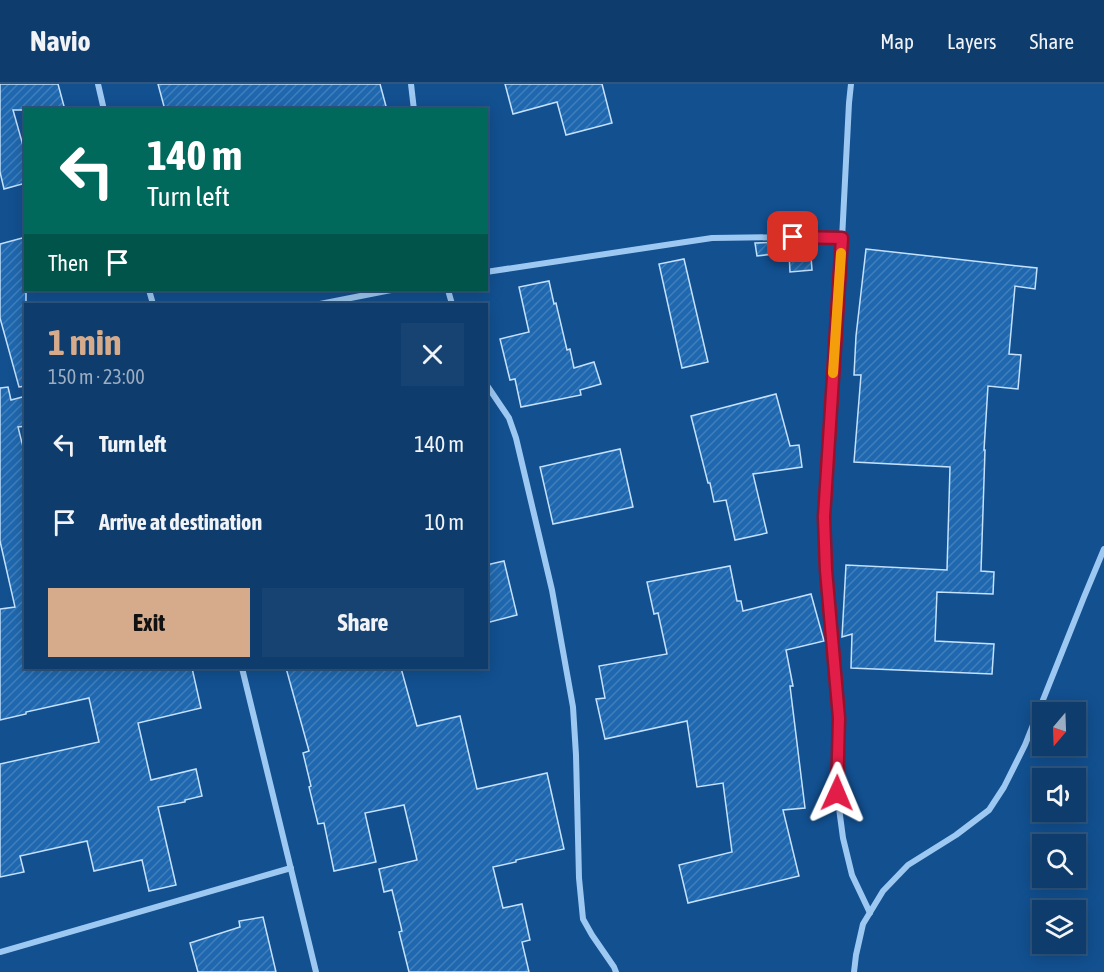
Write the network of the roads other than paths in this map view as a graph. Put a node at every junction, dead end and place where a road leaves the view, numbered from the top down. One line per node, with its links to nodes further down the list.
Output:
1 (98, 84): 4 (street)
2 (411, 84): 5 (street)
3 (851, 84): 6 (street)
4 (104, 108)
5 (414, 108)
6 (842, 238): 7 (street); 14 (street)
7 (488, 272)
8 (386, 291): 9 (street)
9 (325, 303)
10 (488, 387): 17 (street)
11 (1104, 549): 14 (street)
12 (242, 669): 13 (street)
13 (291, 868): 15 (street); 16 (street)
14 (870, 913): 18 (street)
15 (0, 952)
16 (316, 972)
17 (616, 972)
18 (854, 972)

